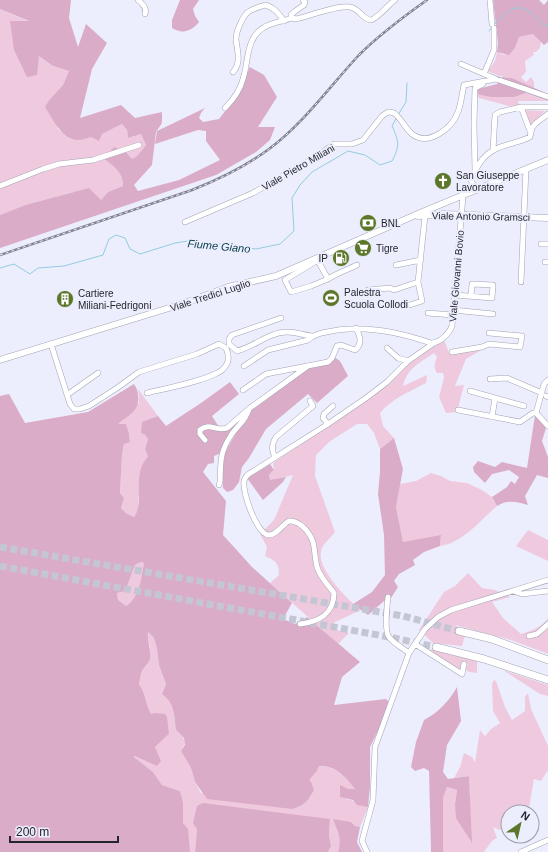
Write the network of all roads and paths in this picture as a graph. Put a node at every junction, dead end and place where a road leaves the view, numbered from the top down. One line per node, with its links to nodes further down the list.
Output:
1 (138, 0): 5 (street)
2 (303, 0): 6 (street)
3 (395, 0): 6 (street)
4 (490, 0): 10 (street)
5 (145, 14)
6 (292, 18): 7 (street)
7 (284, 21): 9 (street); 16 (street)
8 (461, 64): 10 (street)
9 (234, 72)
10 (484, 74): 11 (street)
11 (496, 80): 12 (street, Viale Pietro Miliani); 13 (street, Viale Pietro Miliani)
12 (489, 81): 23 (street); 32 (street, Viale Pietro Miliani)
13 (548, 98)
14 (521, 107): 15 (street); 18 (street); 20 (street)
15 (548, 107)
16 (225, 108)
17 (548, 114): 18 (street)
18 (531, 135): 20 (street)
19 (139, 145): 24 (street)
20 (493, 150): 23 (street)
21 (548, 160): 22 (main road, Viale Tredici Luglio)
22 (526, 169): 25 (main road, Viale Tredici Luglio); 30 (street)
23 (476, 170): 25 (street)
24 (0, 186)
25 (474, 188): 26 (main road, Viale Tredici Luglio)
26 (463, 196): 27 (street, Viale Giovanni Bovio); 29 (main road, Viale Tredici Luglio)
27 (461, 215): 28 (main road, Viale Antonio Gramsci); 30 (main road, Viale Antonio Gramsci); 43 (street, Viale Giovanni Bovio)
28 (425, 216): 29 (main road, Viale Antonio Gramsci); 36 (street)
29 (414, 217): 35 (main road, Viale Tredici Luglio)
30 (524, 217): 31 (main road, Viale Antonio Gramsci); 41 (street)
31 (548, 218)
32 (186, 222)
33 (541, 244): 34 (street)
34 (548, 244)
35 (318, 260): 39 (street); 39 (street, Viale Tredici Luglio); 54 (main road, Viale Tredici Luglio)
36 (422, 260): 38 (street); 40 (street)
37 (357, 265): 39 (street)
38 (396, 265)
39 (328, 279)
40 (418, 282): 42 (street); 45 (street)
41 (521, 282)
42 (368, 290)
43 (455, 295): 44 (street); 46 (street, Viale Giovanni Bovio)
44 (471, 296): 44 (street)
45 (410, 305)
46 (453, 312): 47 (street); 48 (street); 53 (street, Viale Giovanni Bovio)
47 (428, 313)
48 (493, 314)
49 (281, 318): 55 (street)
50 (356, 328): 52 (street); 53 (street); 60 (street)
51 (489, 332): 57 (street)
52 (312, 336): 55 (street); 61 (street)
53 (434, 343): 59 (street, Viale Giovanni Bovio)
54 (51, 344): 58 (main road, Viale Tredici Luglio); 68 (street)
55 (228, 346): 67 (street); 68 (street)
56 (387, 348): 59 (street)
57 (452, 352)
58 (0, 360)
59 (408, 361): 78 (street, Viale Giovanni Bovio)
60 (309, 365): 65 (street); 74 (street)
61 (244, 366)
62 (98, 373): 68 (street)
63 (490, 379): 69 (street)
64 (548, 380): 69 (street)
65 (243, 390)
66 (470, 391): 70 (street)
67 (147, 393)
68 (67, 395)
69 (545, 395): 76 (street)
70 (496, 398): 73 (street); 77 (street)
71 (310, 401): 81 (street)
72 (333, 406): 78 (street)
73 (524, 406)
74 (250, 408): 80 (street); 82 (street)
75 (458, 410): 77 (street)
76 (536, 413): 77 (street); 79 (street)
77 (492, 417)
78 (328, 424): 81 (street, Viale Giovanni Bovio)
79 (548, 426)
80 (205, 440)
81 (274, 458): 87 (street, Viale Giovanni Bovio)
82 (219, 485)
83 (548, 580): 84 (street)
84 (513, 591): 85 (street); 91 (street)
85 (548, 592)
86 (388, 597): 93 (street)
87 (300, 624)
88 (548, 624): 90 (street)
89 (459, 631): 94 (highway)
90 (529, 636)
91 (415, 644): 93 (street); 95 (street)
92 (436, 647): 96 (highway)
93 (409, 652): 98 (street)
94 (548, 660)
95 (464, 664)
96 (548, 680)
97 (548, 840): 99 (street)
98 (367, 852)
99 (521, 852)

